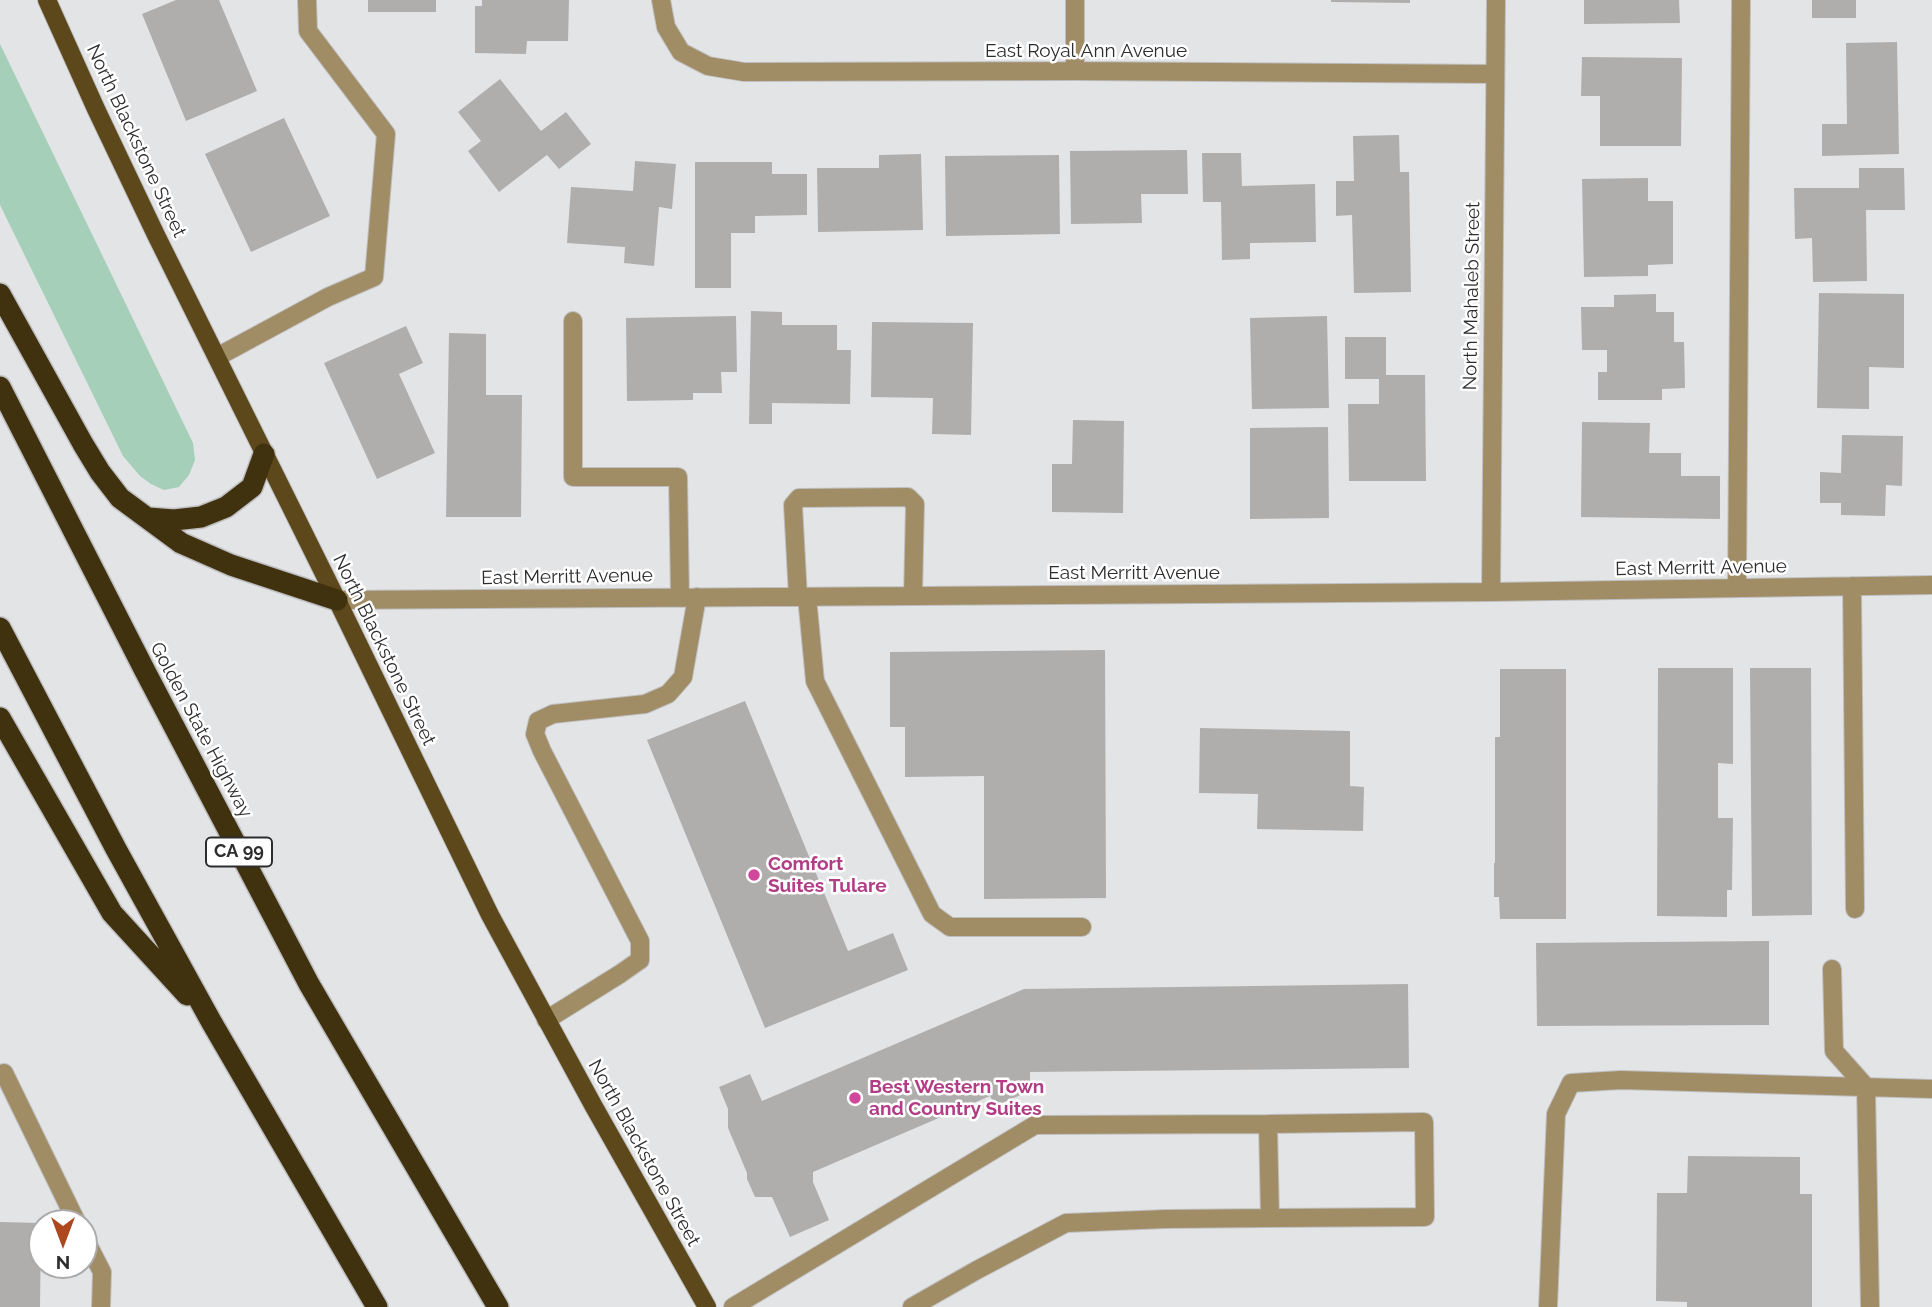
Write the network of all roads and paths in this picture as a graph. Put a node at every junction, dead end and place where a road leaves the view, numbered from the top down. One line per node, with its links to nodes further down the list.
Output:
1 (47, 0): 11 (main road, North Blackstone Street)
2 (307, 0): 11 (street)
3 (661, 0): 7 (street, East Royal Ann Avenue)
4 (1075, 0): 7 (street)
5 (1496, 0): 8 (street, North Mahaleb Street)
6 (1741, 0): 17 (street)
7 (1075, 71): 8 (street, East Royal Ann Avenue)
8 (1495, 74): 18 (street, North Mahaleb Street)
9 (0, 294): 14 (highway)
10 (573, 321): 20 (street)
11 (217, 357): 13 (main road, North Blackstone Street)
12 (0, 387): 39 (highway, Golden State Highway / CA 99)
13 (264, 454): 14 (highway); 22 (main road, North Blackstone Street)
14 (146, 518): 22 (highway)
15 (1932, 585): 16 (street, East Merritt Avenue)
16 (1852, 586): 17 (street, East Merritt Avenue); 25 (street)
17 (1737, 588): 18 (street, East Merritt Avenue)
18 (1491, 592): 19 (street, East Merritt Avenue)
19 (914, 596): 21 (street, East Merritt Avenue); 21 (street)
20 (688, 597): 21 (street, East Merritt Avenue); 22 (street, East Merritt Avenue); 28 (street)
21 (802, 597): 26 (street)
22 (337, 600): 28 (main road, North Blackstone Street)
23 (0, 628): 29 (highway)
24 (0, 718): 29 (highway)
25 (1855, 909)
26 (1082, 927)
27 (1832, 970): 31 (street)
28 (546, 1020): 40 (main road, North Blackstone Street)
29 (212, 1023): 38 (highway)
30 (4, 1073): 34 (street)
31 (1866, 1087): 32 (street); 43 (street); 44 (street)
32 (1932, 1089)
33 (1268, 1124): 35 (street); 35 (street); 41 (street)
34 (70, 1209)
35 (1270, 1218): 42 (street)
36 (98, 1264): 37 (street)
37 (101, 1307)
38 (377, 1307)
39 (498, 1307)
40 (707, 1307)
41 (733, 1307)
42 (912, 1307)
43 (1548, 1307)
44 (1870, 1307)

